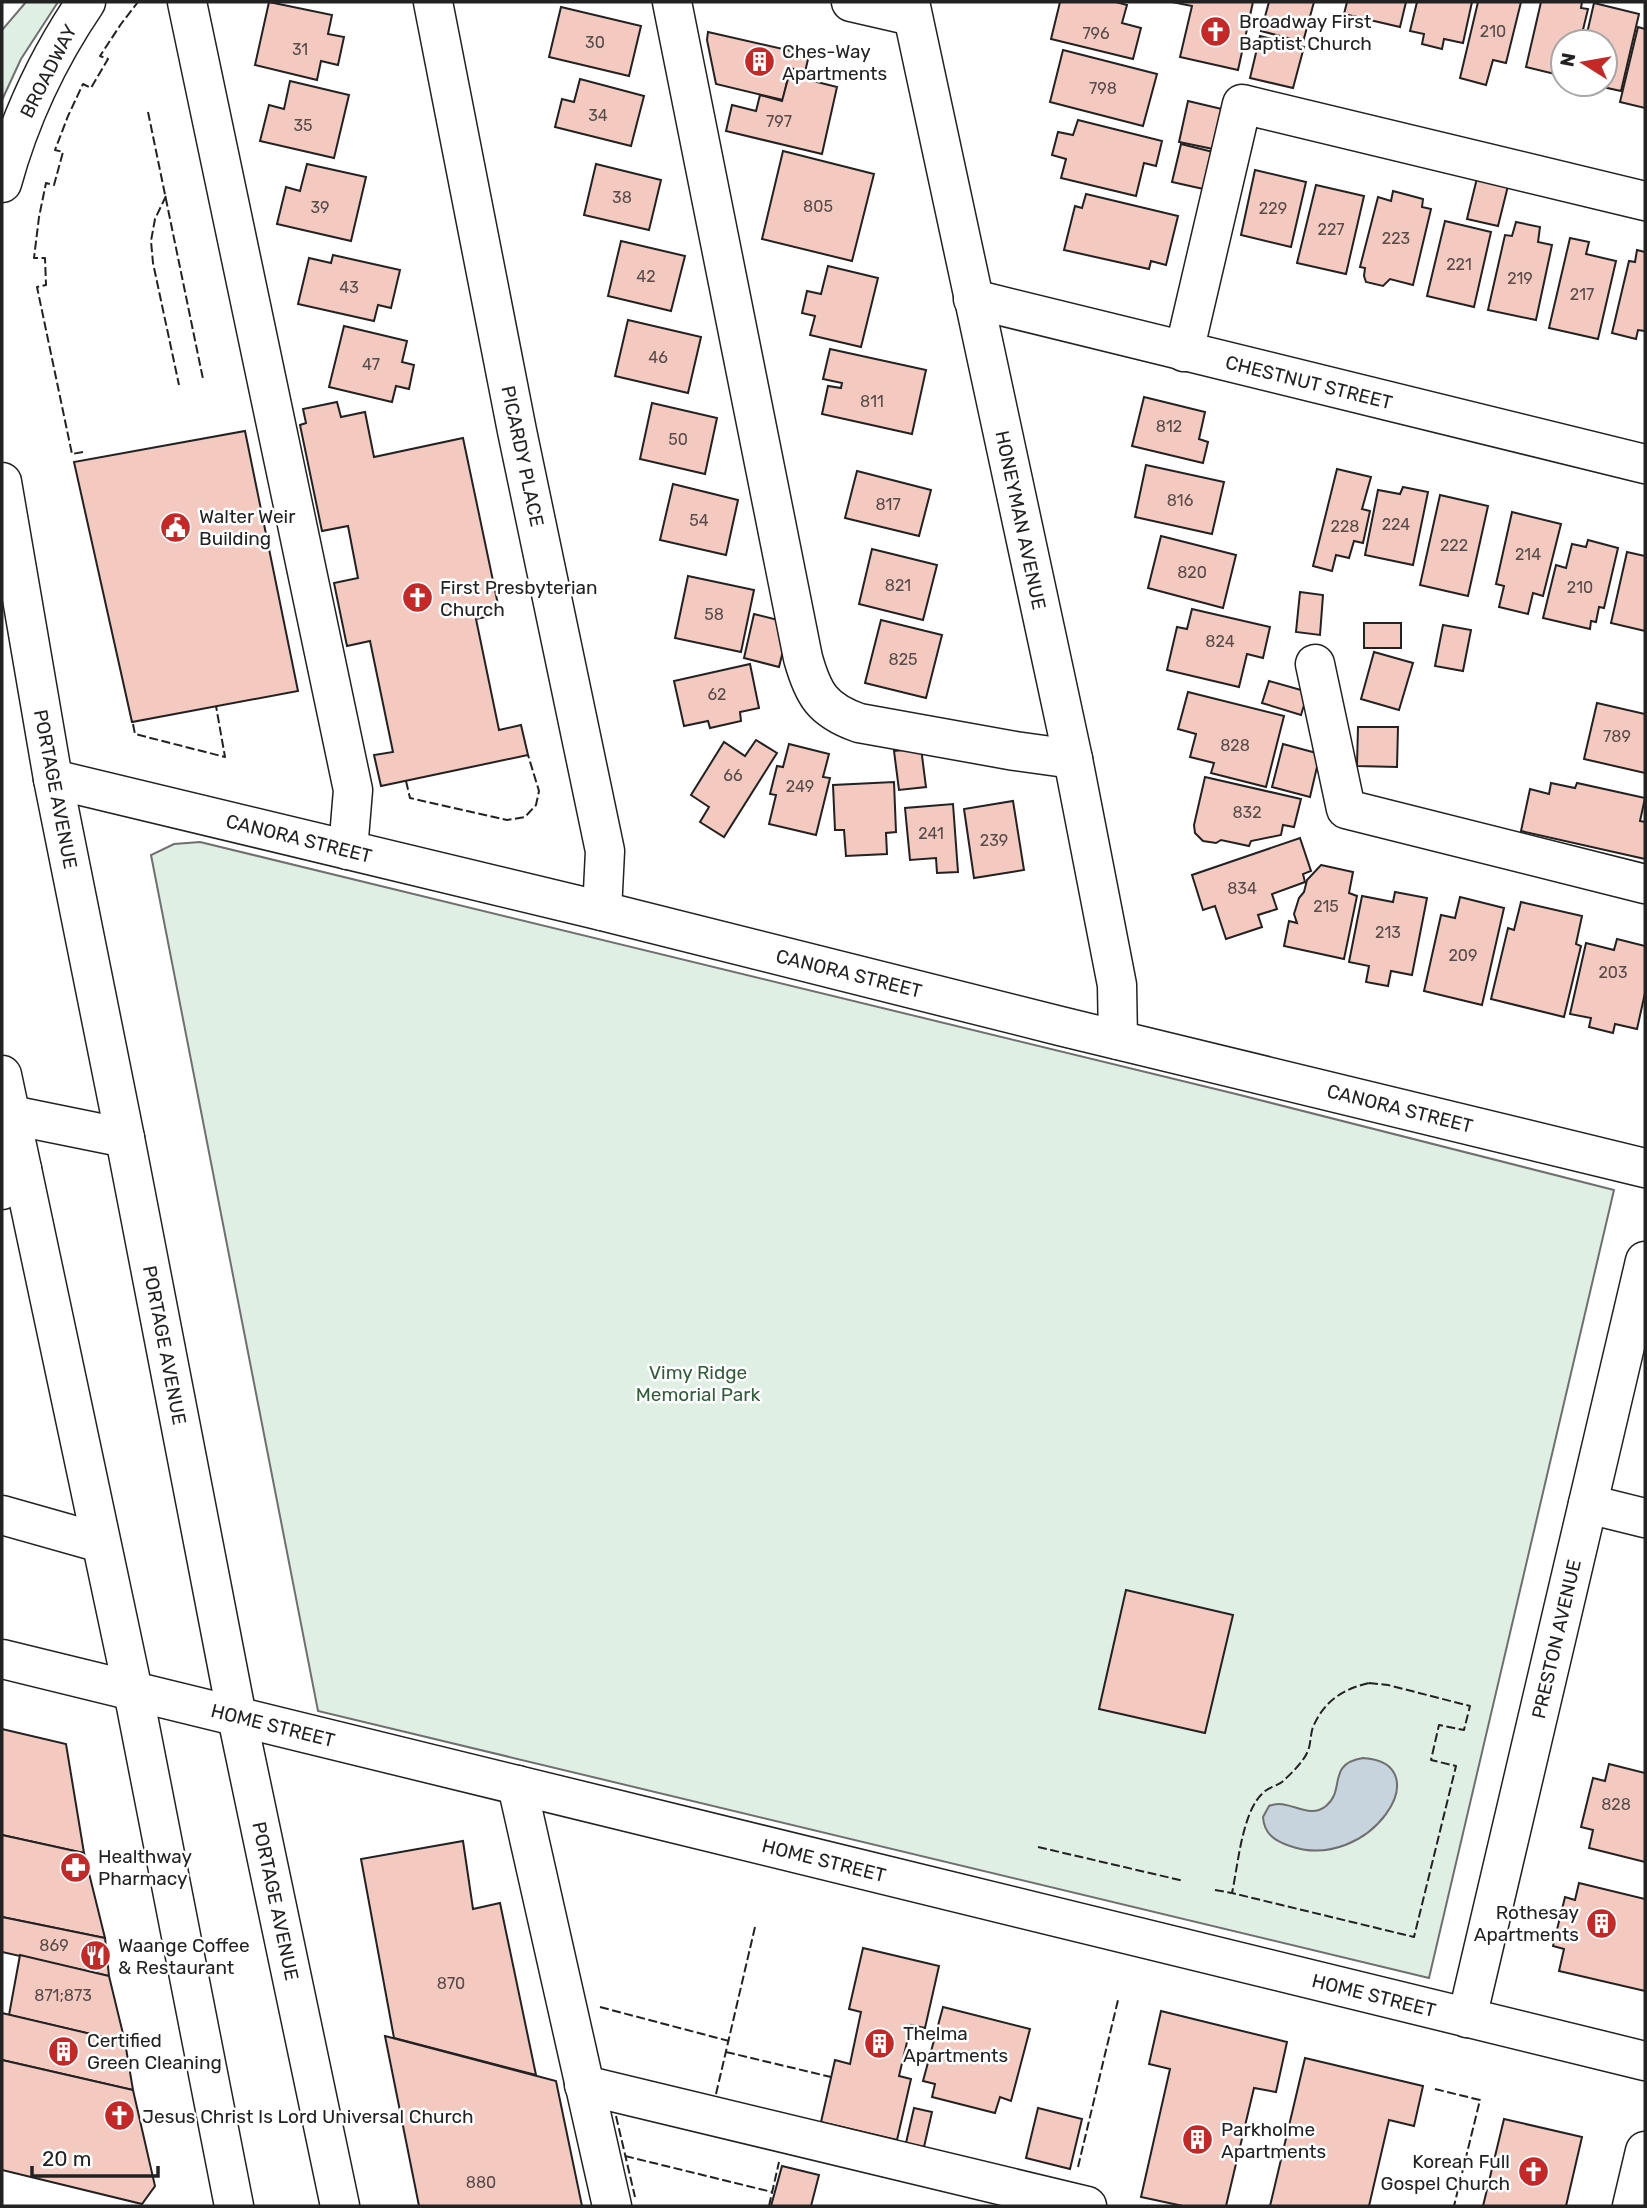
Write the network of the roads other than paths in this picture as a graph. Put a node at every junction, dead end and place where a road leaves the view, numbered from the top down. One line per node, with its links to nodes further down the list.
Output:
1 (86, 2): 7 (main road, BROADWAY)
2 (187, 2): 16 (main road)
3 (433, 2): 18 (main road, PICARDY PLACE)
4 (672, 2): 14 (main road)
5 (851, 2): 6 (main road)
6 (911, 9): 9 (main road, HONEYMAN AVENUE)
7 (2, 183)
8 (1645, 201): 10 (main road)
9 (973, 299): 10 (main road, CHESTNUT STREET); 14 (main road, HONEYMAN AVENUE)
10 (1184, 352): 11 (main road, CHESTNUT STREET)
11 (1645, 464)
12 (2, 482): 15 (main road, PORTAGE AVENUE)
13 (1315, 664): 17 (main road)
14 (1073, 759): 19 (main road, HONEYMAN AVENUE)
15 (53, 779): 16 (main road, CANORA STREET); 22 (main road, PORTAGE AVENUE)
16 (348, 850): 18 (main road, CANORA STREET)
17 (1645, 884)
18 (602, 911): 19 (main road, CANORA STREET)
19 (1118, 1040): 23 (main road, CANORA STREET)
20 (2, 1075): 21 (main road)
21 (6, 1114): 22 (main road); 24 (main road)
22 (125, 1138): 32 (main road, PORTAGE AVENUE)
23 (1645, 1168)
24 (12, 1180): 29 (main road)
25 (1645, 1261): 26 (main road, PRESTON AVENUE)
26 (1588, 1504): 28 (main road); 34 (main road, PRESTON AVENUE)
27 (2, 1516): 29 (main road)
28 (1645, 1518)
29 (101, 1543): 31 (main road)
30 (3, 1654): 31 (main road, HOME STREET)
31 (133, 1691): 32 (main road, HOME STREET); 38 (main road)
32 (237, 1717): 33 (main road, HOME STREET); 39 (main road, PORTAGE AVENUE)
33 (517, 1785): 34 (main road, HOME STREET); 36 (main road)
34 (1467, 2018): 35 (main road, HOME STREET)
35 (1645, 2061)
36 (584, 2085): 40 (main road); 41 (main road)
37 (1645, 2151): 42 (main road)
38 (234, 2206)
39 (340, 2206)
40 (611, 2206)
41 (1087, 2206)
42 (1632, 2206)

